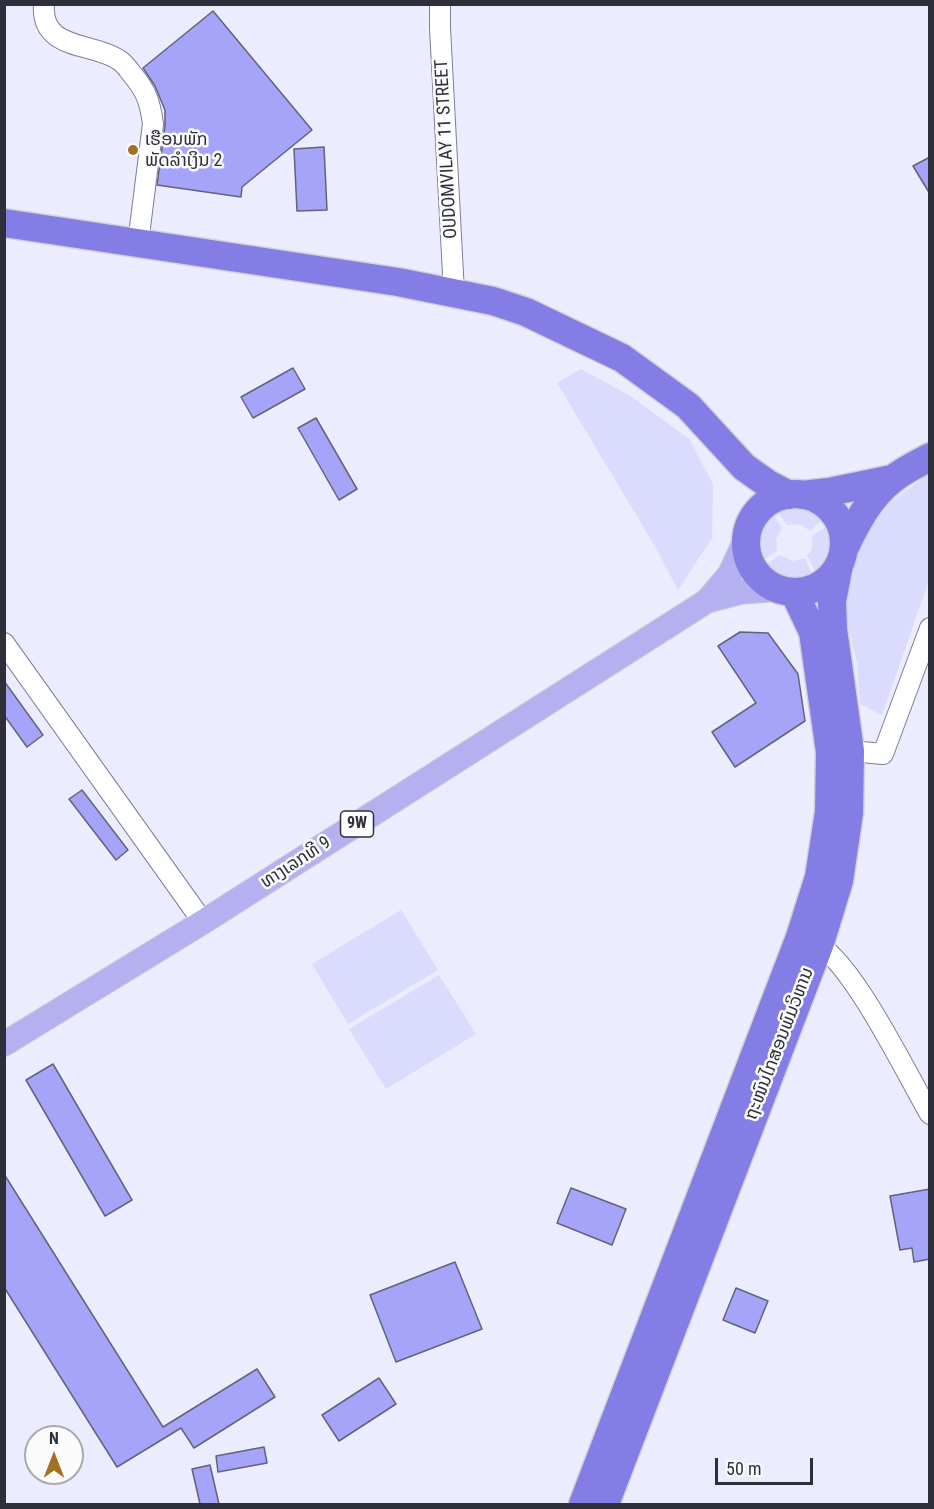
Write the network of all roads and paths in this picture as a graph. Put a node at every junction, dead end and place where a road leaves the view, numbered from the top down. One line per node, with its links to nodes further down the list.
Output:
1 (44, 4): 4 (street)
2 (440, 4): 5 (street, OUDOMVILAY 11 STREET)
3 (4, 224): 4 (highway)
4 (138, 243): 5 (highway)
5 (454, 293): 7 (highway)
6 (930, 457): 8 (highway)
7 (744, 467): 9 (highway); 10 (highway)
8 (892, 479): 9 (highway); 11 (highway)
9 (795, 495): 10 (highway); 11 (highway)
10 (749, 531): 12 (highway); 13 (main road, ທາງເລກທີ 9)
11 (842, 557): 12 (highway); 16 (highway, ຖະໜົນໄກສອນພົມວິຫານ)
12 (786, 591): 13 (main road, ທາງເລກທີ 9); 18 (highway, ຖະໜົນໄກສອນພົມວິຫານ)
13 (707, 601): 17 (main road, ທາງເລກທີ 9 / 9W)
14 (929, 628): 16 (street)
15 (4, 643): 17 (street)
16 (850, 751): 18 (highway, ຖະໜົນໄກສອນພົມວິຫານ)
17 (203, 922): 19 (main road, ທາງເລກທີ 9 / 9W)
18 (810, 940): 20 (street); 21 (highway, ຖະໜົນໄກສອນພົມວິຫານ); 22 (highway, ຖະໜົນໄກສອນພົມວິຫານ)
19 (4, 1044)
20 (930, 1114)
21 (583, 1504)
22 (605, 1504)

